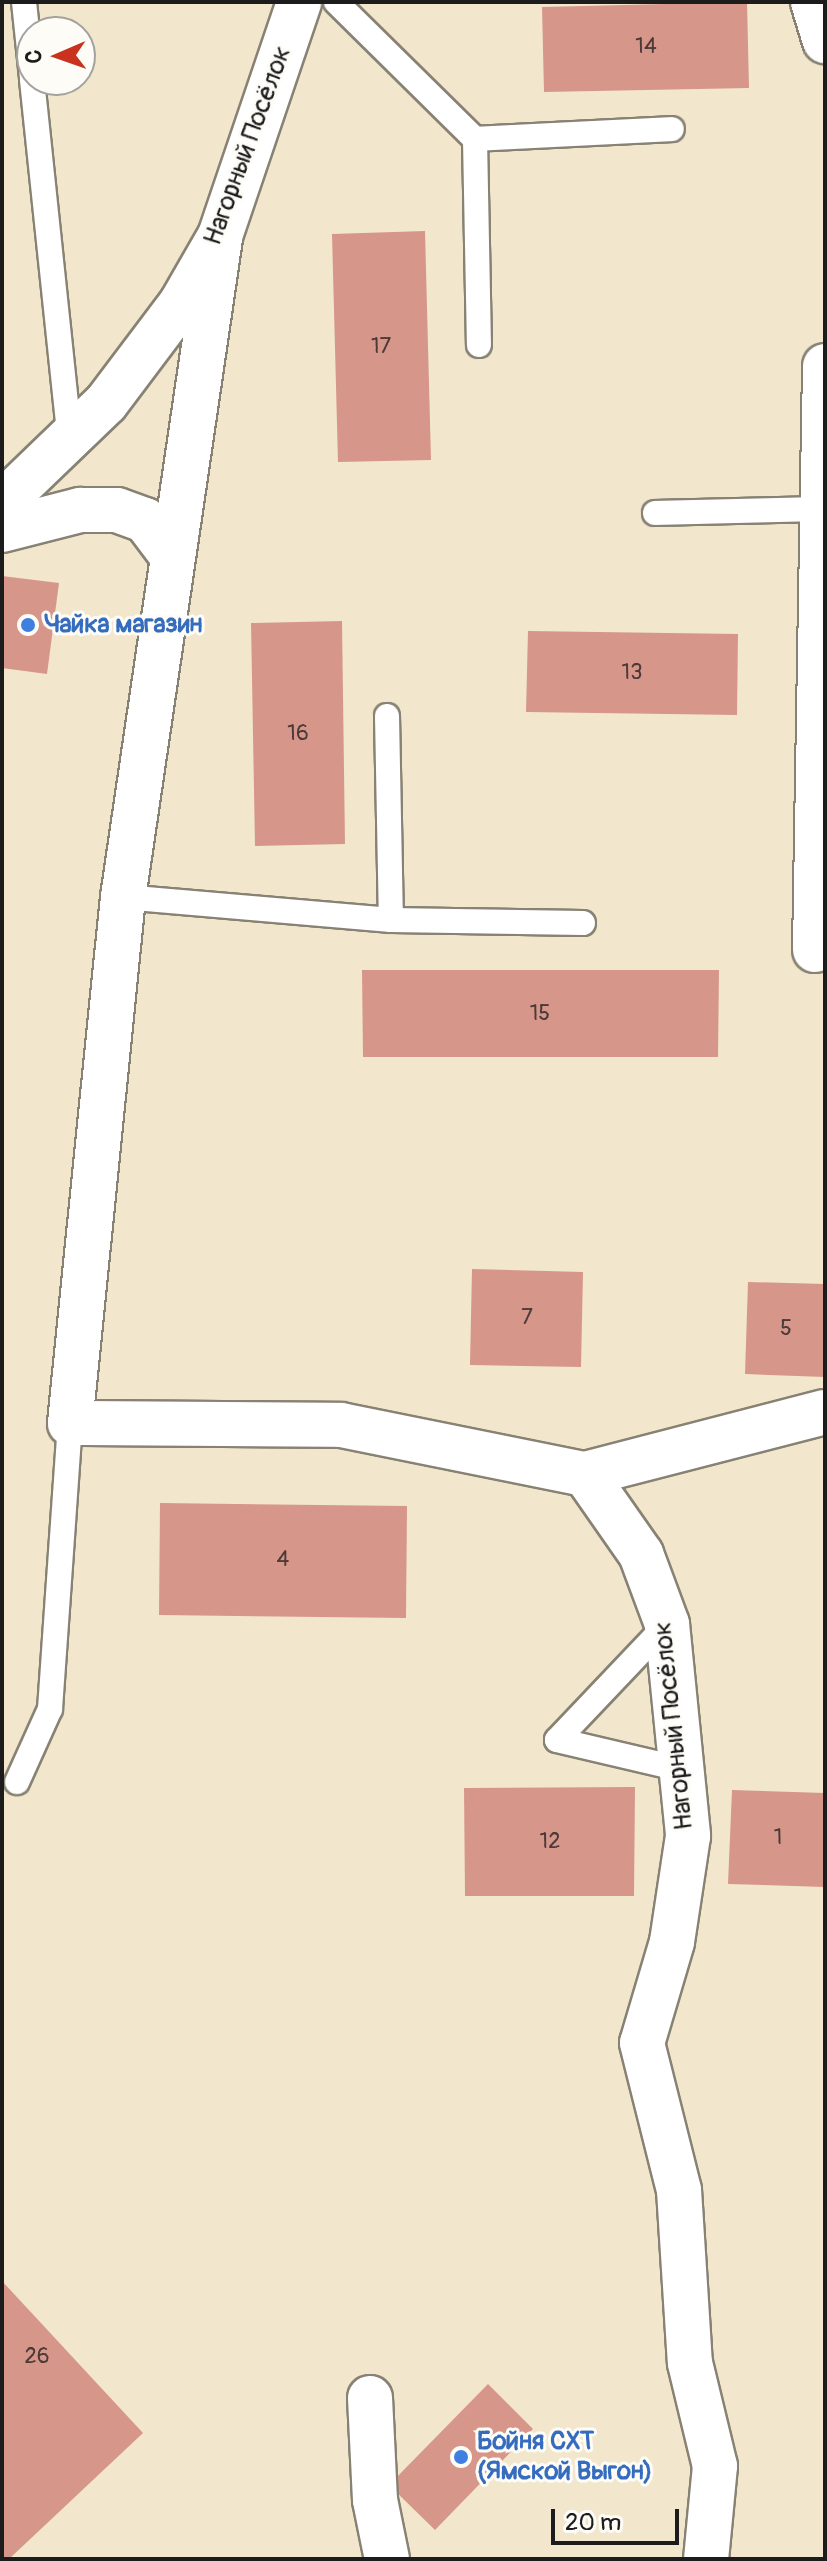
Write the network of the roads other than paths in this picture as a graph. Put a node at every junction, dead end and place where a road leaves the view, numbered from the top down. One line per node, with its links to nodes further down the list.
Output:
1 (299, 2): 8 (street, Нагорный Посёлок)
2 (336, 2): 7 (lane)
3 (813, 2): 4 (street)
4 (825, 41)
5 (34, 96): 11 (lane)
6 (672, 129): 7 (lane)
7 (475, 139): 9 (lane)
8 (220, 236): 11 (street, Нагорный Посёлок); 16 (street)
9 (479, 345)
10 (825, 366): 13 (street)
11 (70, 439): 12 (street, Нагорный Посёлок)
12 (2, 503)
13 (823, 509): 14 (lane); 21 (street)
14 (655, 513)
15 (2, 530): 16 (street)
16 (173, 557): 18 (street)
17 (387, 716): 19 (lane)
18 (123, 897): 19 (lane); 23 (street)
19 (391, 920): 20 (lane)
20 (583, 923)
21 (815, 950)
22 (825, 1412): 24 (street)
23 (70, 1423): 24 (street); 27 (lane)
24 (585, 1474): 25 (street, Нагорный Посёлок)
25 (667, 1624): 26 (street, Нагорный Посёлок); 26 (lane)
26 (681, 1769): 30 (street, Нагорный Посёлок)
27 (17, 1782)
28 (370, 2398): 29 (street)
29 (387, 2559)
30 (706, 2559)

